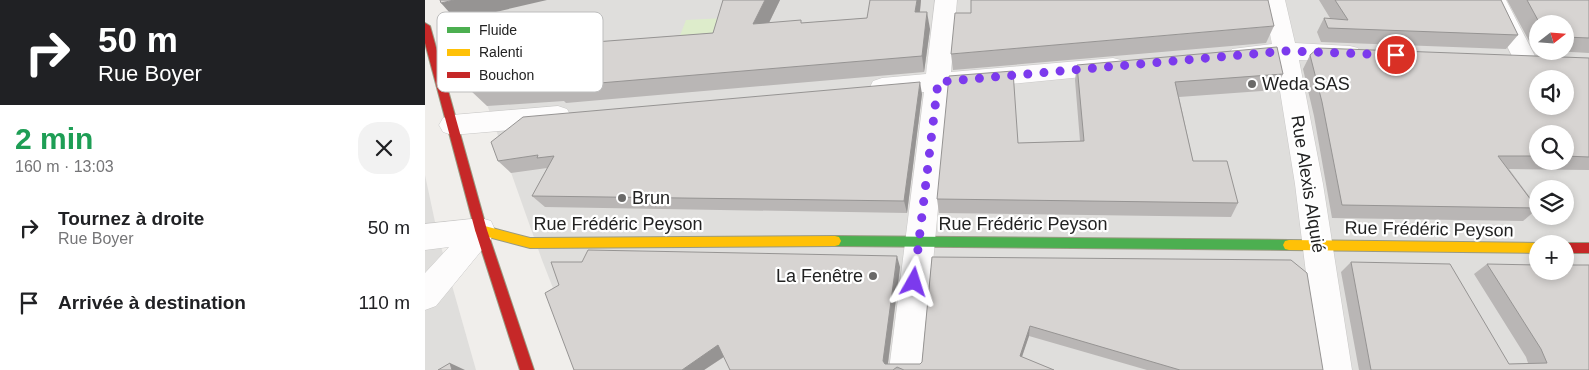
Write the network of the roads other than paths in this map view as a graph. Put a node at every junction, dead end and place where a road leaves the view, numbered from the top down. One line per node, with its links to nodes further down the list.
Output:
1 (946, 0): 11 (street)
2 (1273, 0): 5 (street, Rue Alexis Alquié)
3 (1495, 0): 8 (street)
4 (425, 26): 10 (street)
5 (1286, 51): 6 (street); 7 (street); 19 (street, Rue Alexis Alquié)
6 (1371, 54)
7 (1217, 57)
8 (1496, 59)
9 (1137, 64): 11 (street)
10 (437, 70)
11 (938, 82): 12 (street); 18 (street)
12 (860, 89)
13 (443, 92): 15 (street)
14 (577, 114): 15 (street)
15 (452, 125): 16 (street)
16 (481, 230): 17 (street); 18 (street, Rue Frédéric Peyson); 25 (street); 26 (street)
17 (425, 237)
18 (918, 241): 19 (street, Rue Frédéric Peyson); 27 (street)
19 (1317, 244): 20 (street, Rue Frédéric Peyson); 28 (street, Rue Alexis Alquié)
20 (1440, 247): 21 (street, Rue Frédéric Peyson); 24 (street)
21 (1529, 248)
22 (1574, 248): 23 (street)
23 (1589, 248)
24 (1458, 279)
25 (425, 296)
26 (527, 370)
27 (906, 370)
28 (1335, 370)

